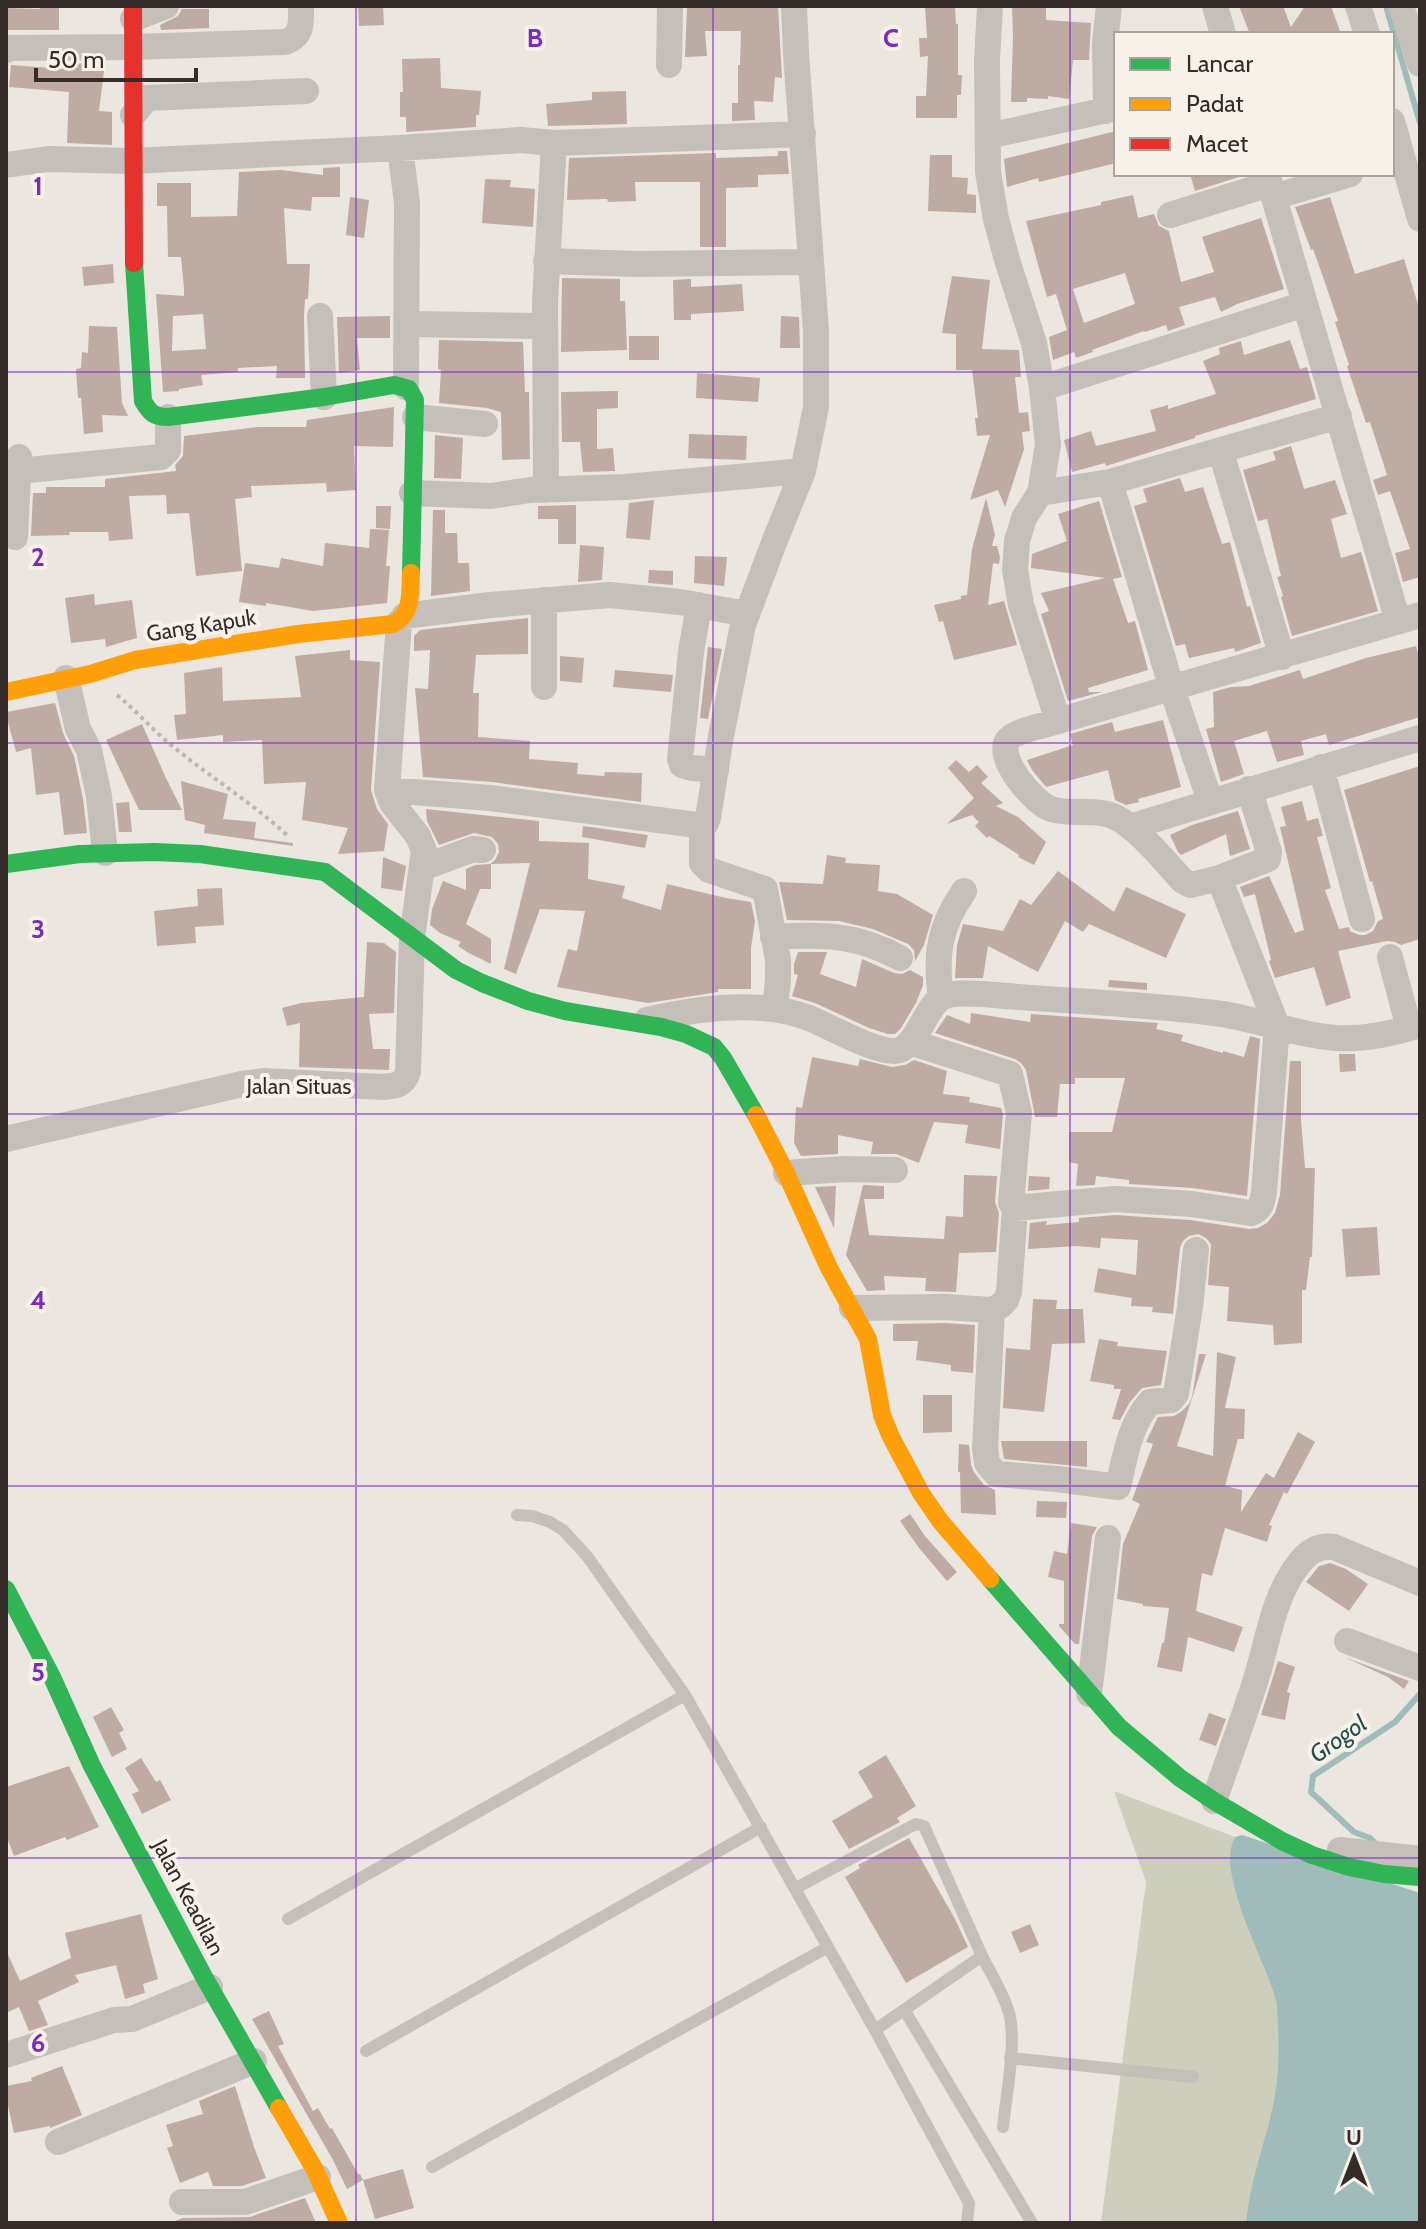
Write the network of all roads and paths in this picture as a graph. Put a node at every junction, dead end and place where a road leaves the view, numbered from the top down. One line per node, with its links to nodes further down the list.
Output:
1 (166, 6): 10 (street)
2 (301, 6): 13 (street)
3 (670, 6): 16 (street)
4 (794, 6): 20 (street)
5 (990, 6): 21 (street)
6 (1109, 6): 18 (street)
7 (1215, 6): 11 (street)
8 (1358, 6): 12 (street)
9 (1401, 6): 15 (street)
10 (133, 12): 13 (street)
11 (1222, 32)
12 (1366, 32)
13 (132, 47): 14 (street); 19 (street)
14 (6, 50)
15 (1420, 64)
16 (669, 65)
17 (306, 91): 19 (street)
18 (1111, 110): 21 (street)
19 (133, 115): 25 (street)
20 (803, 134): 22 (street); 32 (street)
21 (988, 136): 38 (street)
22 (554, 143): 24 (street); 31 (street)
23 (1401, 146): 30 (street)
24 (400, 148): 25 (street); 35 (street)
25 (132, 161): 26 (street); 41 (street)
26 (6, 165)
27 (1335, 176): 28 (street)
28 (1270, 185): 29 (street); 33 (street)
29 (1170, 215)
30 (1420, 219)
31 (546, 261): 32 (street); 36 (street)
32 (811, 262): 45 (street)
33 (1305, 304): 38 (street); 40 (street)
34 (320, 316): 39 (street)
35 (407, 324): 36 (street); 37 (street)
36 (545, 326): 47 (street)
37 (406, 387): 39 (street); 42 (street)
38 (1042, 388): 49 (street)
39 (324, 397): 41 (street)
40 (1339, 416): 44 (street); 54 (street)
41 (168, 417): 50 (street)
42 (415, 417): 43 (street); 48 (street)
43 (485, 424)
44 (1221, 452): 46 (street); 56 (street)
45 (803, 471): 47 (street); 53 (street)
46 (1110, 482): 49 (street); 59 (street)
47 (546, 490): 48 (street)
48 (412, 493): 55 (street)
49 (1040, 493): 61 (street)
50 (15, 537)
51 (544, 600): 52 (street); 55 (street); 58 (street)
52 (699, 605): 53 (street); 64 (street)
53 (747, 614): 64 (street)
54 (1409, 618): 56 (street)
55 (402, 619): 57 (street, Gang Kapuk); 66 (street)
56 (1282, 657): 59 (street)
57 (78, 676): 60 (street, Gang Kapuk); 70 (path); 72 (street)
58 (544, 687)
59 (1172, 689): 61 (street); 67 (street)
60 (6, 692)
61 (1058, 721): 69 (street)
62 (1420, 738): 63 (street)
63 (1321, 767): 65 (street); 77 (street)
64 (716, 770): 68 (street)
65 (1249, 789): 67 (street); 75 (street)
66 (387, 790): 68 (street); 74 (street)
67 (1210, 801): 69 (street)
68 (702, 825): 78 (street)
69 (1130, 827): 75 (street)
70 (293, 841)
71 (483, 850): 74 (street)
72 (105, 853): 73 (street); 79 (street)
73 (6, 864)
74 (422, 868): 79 (street)
75 (1219, 878): 85 (street)
76 (964, 891): 82 (street)
77 (1362, 919)
78 (773, 937): 81 (street); 83 (street)
79 (412, 938): 84 (street); 88 (street, Jalan Situas)
80 (1390, 957): 86 (street)
81 (900, 958)
82 (941, 998): 85 (street); 87 (street)
83 (775, 1009): 84 (street); 87 (street)
84 (635, 1023): 90 (street)
85 (1277, 1026): 86 (street); 91 (street)
86 (1414, 1026)
87 (910, 1042): 91 (street)
88 (6, 1139)
89 (895, 1170): 90 (street)
90 (786, 1173): 93 (street)
91 (1015, 1208): 94 (street)
92 (1196, 1250): 94 (street)
93 (852, 1308): 94 (street); 101 (street)
94 (992, 1310)
95 (517, 1515): 102 (lane)
96 (1108, 1538): 101 (street)
97 (1420, 1583): 103 (street)
98 (8, 1601): 112 (street, Jalan Keadilan)
99 (1347, 1641): 100 (street)
100 (1420, 1668)
101 (1089, 1694): 103 (street)
102 (685, 1695): 104 (lane); 109 (lane)
103 (1214, 1801): 105 (street)
104 (761, 1827): 108 (lane); 115 (lane)
105 (1282, 1841): 106 (street); 107 (street)
106 (1420, 1859)
107 (1420, 1877)
108 (796, 1888): 110 (lane); 111 (lane)
109 (288, 1919)
110 (828, 1947): 114 (lane); 122 (lane)
111 (982, 1956): 113 (lane); 117 (lane)
112 (207, 1982): 116 (street); 118 (street, Jalan Keadilan)
113 (905, 2011): 114 (lane); 127 (lane)
114 (875, 2030): 126 (lane)
115 (366, 2051)
116 (6, 2055)
117 (1010, 2058): 119 (lane); 120 (lane)
118 (254, 2061): 121 (street); 123 (street, Jalan Keadilan)
119 (1193, 2077)
120 (1003, 2127)
121 (58, 2142)
122 (432, 2167)
123 (318, 2177): 124 (street); 125 (street, Jalan Keadilan)
124 (182, 2202)
125 (339, 2223)
126 (967, 2223)
127 (1032, 2223)

